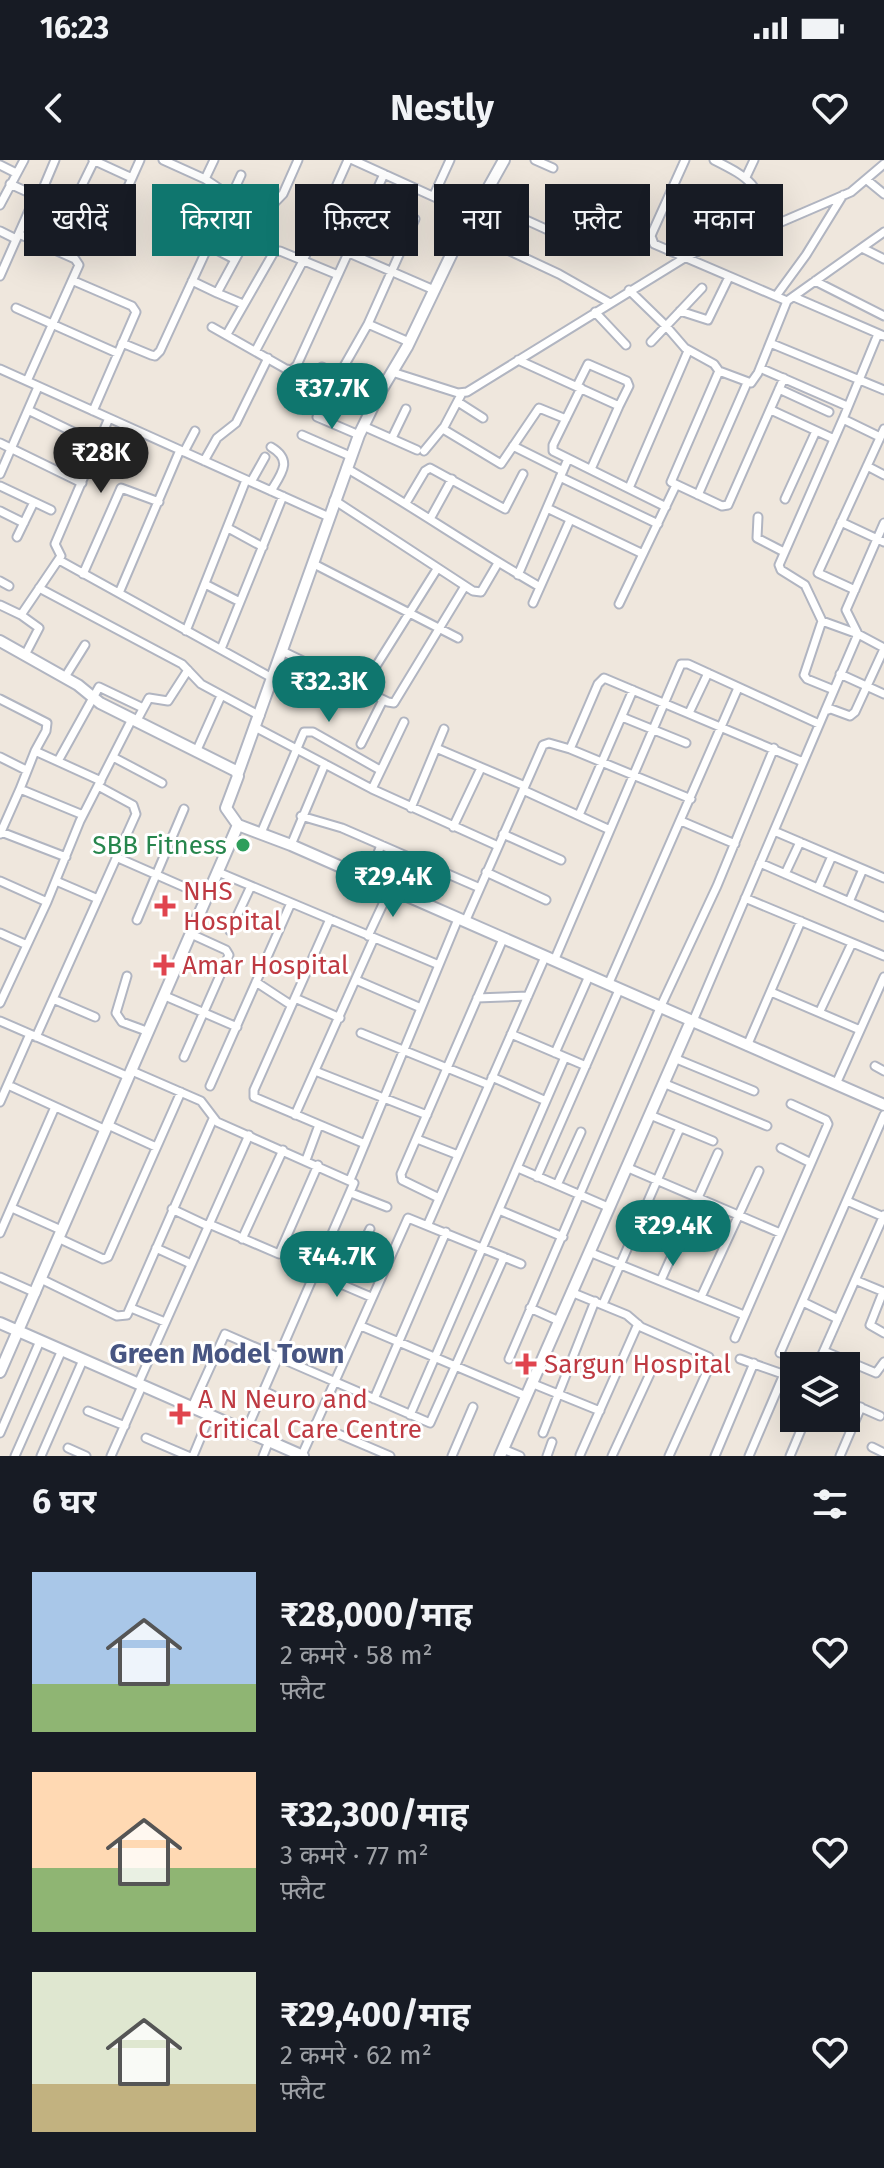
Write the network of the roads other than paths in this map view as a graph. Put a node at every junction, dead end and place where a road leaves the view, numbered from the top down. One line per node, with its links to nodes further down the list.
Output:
1 (24, 160): 18 (street)
2 (55, 160): 26 (street)
3 (94, 160): 22 (street); 27 (street)
4 (140, 160): 22 (street)
5 (163, 160): 23 (street)
6 (214, 160): 23 (street)
7 (298, 160): 39 (street)
8 (350, 160): 19 (street); 59 (street)
9 (450, 160): 32 (street)
10 (504, 160): 33 (street)
11 (535, 160): 17 (street)
12 (685, 160): 56 (street)
13 (714, 160): 21 (street)
14 (754, 160): 21 (street)
15 (884, 164): 24 (street)
16 (0, 165): 18 (street)
17 (553, 168)
18 (16, 173): 25 (street)
19 (384, 174): 31 (street); 37 (street)
20 (241, 175): 30 (street)
21 (746, 177): 34 (street)
22 (132, 178): 28 (street)
23 (205, 179): 29 (street)
24 (867, 180): 36 (street); 38 (street)
25 (10, 184): 35 (street); 40 (street)
26 (44, 184)
27 (82, 184)
28 (129, 184)
29 (212, 184)
30 (237, 184)
31 (380, 184)
32 (439, 184)
33 (491, 184)
34 (751, 184)
35 (24, 191)
36 (884, 194)
37 (434, 195)
38 (843, 195): 41 (street); 71 (street)
39 (279, 199)
40 (0, 205)
41 (783, 220)
42 (24, 225): 45 (street)
43 (0, 231): 45 (street)
44 (884, 232): 46 (street)
45 (18, 237): 60 (street); 64 (street)
46 (880, 240): 47 (street)
47 (862, 248): 58 (street); 66 (street)
48 (204, 256): 65 (street)
49 (228, 256): 57 (street)
50 (236, 256): 57 (street)
51 (348, 256): 62 (street)
52 (356, 256): 61 (street)
53 (399, 256): 61 (street)
54 (452, 256): 68 (street)
55 (521, 256): 73 (street)
56 (686, 257): 63 (street); 69 (street)
57 (234, 259): 70 (street)
58 (884, 259)
59 (303, 261): 62 (street); 74 (street); 90 (street)
60 (1, 270)
61 (392, 272): 68 (street); 79 (street)
62 (338, 275): 93 (street)
63 (729, 277): 71 (street); 76 (street)
64 (74, 281): 80 (street); 87 (street)
65 (192, 281): 70 (street); 87 (street)
66 (815, 281): 72 (street); 78 (street)
67 (702, 288): 76 (street)
68 (434, 290): 85 (street)
69 (629, 290): 73 (street); 81 (street)
70 (217, 293): 74 (street)
71 (776, 296): 72 (street)
72 (790, 299): 84 (street); 88 (street)
73 (610, 303): 77 (street)
74 (243, 304): 83 (street)
75 (16, 308): 80 (street)
76 (680, 311): 81 (street)
77 (595, 312): 89 (street); 94 (street)
78 (884, 316)
79 (368, 324): 85 (street); 100 (street)
80 (54, 325): 92 (street); 103 (street)
81 (666, 326): 86 (street); 91 (street)
82 (212, 327): 83 (street)
83 (227, 334): 90 (street)
84 (881, 335): 102 (street)
85 (409, 342): 99 (street)
86 (651, 342)
87 (122, 343): 92 (street)
88 (770, 343): 96 (street); 102 (street)
89 (626, 345)
90 (256, 350): 93 (street)
91 (688, 351): 98 (street); 155 (street)
92 (117, 353): 116 (street)
93 (268, 358): 141 (street)
94 (518, 360): 106 (street); 110 (street)
95 (322, 367): 100 (street)
96 (760, 368): 101 (street); 104 (street)
97 (0, 369): 103 (street)
98 (719, 371): 104 (street); 153 (street)
99 (392, 372): 109 (street); 110 (street)
100 (339, 375): 109 (street)
101 (784, 378): 107 (street); 112 (street)
102 (858, 379): 108 (street); 112 (street)
103 (27, 381): 105 (street)
104 (747, 383): 158 (street)
105 (38, 387): 114 (street); 116 (street)
106 (579, 387): 111 (street); 111 (street); 121 (street)
107 (779, 389): 115 (street); 117 (street)
108 (884, 390)
109 (379, 394): 125 (street)
110 (460, 398): 120 (street); 123 (street)
111 (619, 406): 144 (street)
112 (847, 406): 122 (street)
113 (406, 409): 130 (street)
114 (28, 410): 133 (street); 136 (street)
115 (771, 410): 127 (street); 158 (street)
116 (93, 411): 119 (street)
117 (829, 412)
118 (317, 417): 125 (street)
119 (109, 418): 133 (street); 137 (street)
120 (483, 418)
121 (566, 419): 134 (street); 140 (street)
122 (843, 419): 129 (street); 131 (street)
123 (443, 428): 130 (street); 134 (street)
124 (884, 429): 129 (street)
125 (361, 430): 130 (street); 138 (street)
126 (195, 431): 137 (street)
127 (816, 431): 131 (street); 150 (street)
128 (302, 435): 138 (street)
129 (880, 437): 142 (street)
130 (392, 438)
131 (834, 439): 156 (street)
132 (0, 443): 136 (street)
133 (98, 444): 152 (street)
134 (513, 446): 147 (street)
135 (271, 447): 157 (street)
136 (12, 448): 145 (street); 152 (street)
137 (182, 451): 141 (street); 163 (street)
138 (350, 456): 143 (street)
139 (265, 457): 151 (street)
140 (568, 459): 144 (street); 147 (street)
141 (204, 461): 151 (street)
142 (867, 466): 148 (street); 173 (street)
143 (346, 468): 161 (street); 164 (street)
144 (591, 469): 155 (street)
145 (0, 474)
146 (523, 474): 149 (street)
147 (561, 474): 166 (street); 176 (street)
148 (884, 475)
149 (452, 479): 164 (street); 171 (street)
150 (793, 480): 156 (street); 160 (street)
151 (248, 481): 157 (street); 177 (street)
152 (82, 483): 183 (street)
153 (676, 485): 158 (street); 165 (street)
154 (0, 486): 162 (street)
155 (629, 488): 165 (street)
156 (812, 488): 181 (street)
157 (271, 491): 159 (street)
158 (698, 495)
159 (283, 496): 169 (street); 180 (street)
160 (785, 499)
161 (334, 500): 169 (street); 186 (street)
162 (34, 502): 167 (street); 174 (street)
163 (159, 502): 188 (street); 198 (street)
164 (406, 503): 171 (street)
165 (666, 507): 176 (street)
166 (547, 508): 172 (street); 189 (street)
167 (51, 510)
168 (0, 511): 174 (street)
169 (329, 517): 185 (street)
170 (758, 517): 181 (street)
171 (430, 519): 184 (street)
172 (570, 520): 182 (street); 194 (street)
173 (841, 522): 179 (street); 187 (street)
174 (24, 523): 178 (street)
175 (884, 523): 179 (street)
176 (658, 524): 182 (street)
177 (228, 528): 180 (street); 191 (street)
178 (17, 537)
179 (880, 540): 197 (street)
180 (263, 547): 199 (street)
181 (784, 552): 196 (street)
182 (643, 554): 201 (street)
183 (59, 560): 188 (street); 195 (street)
184 (498, 563): 189 (street); 193 (street)
185 (314, 564): 204 (street); 216 (street)
186 (437, 569): 193 (street); 204 (street)
187 (818, 573): 196 (street); 197 (street)
188 (83, 574): 198 (street)
189 (518, 575): 194 (street)
190 (0, 581): 192 (street)
191 (205, 584): 199 (street); 209 (street)
192 (9, 586)
193 (465, 586): 208 (street)
194 (540, 587): 200 (street)
195 (39, 588): 205 (street); 218 (street)
196 (809, 590): 206 (street)
197 (855, 590): 203 (street)
198 (119, 593): 209 (street)
199 (240, 602): 215 (street)
200 (533, 603)
201 (619, 604)
202 (0, 605): 205 (street)
203 (846, 610): 207 (street); 210 (street)
204 (408, 612): 208 (street); 225 (street)
205 (21, 615): 217 (street)
206 (822, 621): 207 (street); 227 (street)
207 (837, 626): 210 (street)
208 (438, 628): 211 (street); 232 (street)
209 (186, 631): 215 (street)
210 (858, 634): 214 (street); 220 (street)
211 (458, 638)
212 (0, 641): 217 (street)
213 (85, 645): 221 (street)
214 (884, 648): 223 (street)
215 (221, 649): 222 (street)
216 (282, 651): 222 (street); 225 (street)
217 (25, 655): 221 (street)
218 (188, 670): 230 (street); 234 (street)
219 (708, 673): 224 (street); 233 (street); 236 (street)
220 (840, 674): 223 (street); 227 (street)
221 (65, 677): 229 (street)
222 (274, 679): 239 (street)
223 (868, 687): 228 (street); 235 (street)
224 (738, 688): 241 (street); 242 (street)
225 (361, 690): 232 (street)
226 (633, 690): 233 (street); 237 (street); 249 (street)
227 (834, 690): 235 (street)
228 (884, 694)
229 (91, 696): 234 (street); 238 (street); 255 (street)
230 (221, 696): 239 (street); 252 (street)
231 (0, 699): 251 (street)
232 (383, 700): 246 (street)
233 (665, 703): 236 (street); 244 (street)
234 (143, 708): 238 (street)
235 (825, 711): 241 (street)
236 (689, 713): 242 (street)
237 (622, 717): 244 (street); 256 (street)
238 (134, 720): 252 (street); 254 (street)
239 (258, 722): 250 (street); 262 (street)
240 (404, 722): 261 (street)
241 (819, 724): 257 (street)
242 (722, 727): 248 (street); 269 (street)
243 (444, 729): 247 (street)
244 (654, 730): 245 (street); 263 (street)
245 (686, 743)
246 (361, 744)
247 (436, 748): 259 (street); 270 (street)
248 (774, 748): 257 (street); 284 (street)
249 (570, 749): 256 (street); 266 (street)
250 (297, 750): 258 (street); 261 (street); 281 (street)
251 (35, 751): 255 (street); 260 (street)
252 (196, 753): 262 (street)
253 (0, 757): 260 (street)
254 (113, 757): 264 (street); 265 (street)
255 (58, 761): 265 (street)
256 (602, 762): 263 (street); 273 (street)
257 (803, 762): 279 (street)
258 (325, 764): 268 (street); 274 (street)
259 (481, 768): 266 (street); 277 (street)
260 (26, 770): 267 (street)
261 (380, 770): 268 (street)
262 (238, 773): 276 (street)
263 (635, 775): 269 (street); 278 (street)
264 (162, 783)
265 (99, 784): 272 (street); 290 (street)
266 (524, 788): 273 (street); 282 (street)
267 (20, 789): 272 (street); 280 (street)
268 (372, 789): 270 (street)
269 (691, 799): 275 (street)
270 (411, 808): 277 (street)
271 (184, 809): 297 (street)
272 (83, 815): 289 (street)
273 (579, 815): 278 (street)
274 (301, 816): 285 (street); 286 (street)
275 (681, 821): 284 (street); 333 (street)
276 (238, 825): 281 (street); 294 (street)
277 (453, 827): 287 (street)
278 (610, 830): 326 (street)
279 (774, 831): 283 (street); 292 (street)
280 (0, 833): 289 (street)
281 (261, 833): 285 (street)
282 (503, 834): 287 (street); 291 (street)
283 (800, 842): 288 (street); 296 (street)
284 (735, 844): 342 (street)
285 (291, 845): 299 (street)
286 (381, 845): 299 (street); 303 (street)
287 (498, 846): 295 (street)
288 (832, 856): 293 (street); 304 (street)
289 (66, 857): 301 (street)
290 (116, 857): 297 (street); 308 (street)
291 (561, 860)
292 (760, 863): 296 (street); 307 (street)
293 (863, 869): 298 (street); 311 (street)
294 (218, 872): 302 (street); 306 (street)
295 (486, 872): 303 (street); 309 (street)
296 (785, 874): 304 (street)
297 (158, 875): 306 (street); 315 (street)
298 (884, 878)
299 (368, 879): 305 (street)
300 (0, 881): 310 (street)
301 (56, 881): 308 (street); 310 (street)
302 (251, 886): 312 (street); 318 (street)
303 (480, 888): 316 (street)
304 (818, 888): 311 (street)
305 (390, 889): 316 (street); 321 (street)
306 (207, 897): 320 (street)
307 (745, 898): 317 (street); 348 (street)
308 (98, 899): 338 (street)
309 (546, 900)
310 (47, 902): 324 (street)
311 (849, 902): 313 (street)
312 (291, 903): 314 (street); 332 (street)
313 (883, 914)
314 (330, 919): 321 (street); 339 (street)
315 (137, 920)
316 (462, 921): 322 (street); 327 (street)
317 (801, 921): 323 (street); 334 (street)
318 (230, 931)
319 (0, 933): 324 (street)
320 (191, 934): 335 (street); 344 (street)
321 (371, 937): 327 (street); 331 (street)
322 (503, 939): 326 (street); 337 (street)
323 (852, 943): 325 (street); 343 (street)
324 (27, 945): 340 (street)
325 (884, 956)
326 (549, 959): 329 (street); 336 (street)
327 (439, 965): 341 (street)
328 (127, 976): 351 (street)
329 (589, 976): 333 (street); 357 (street)
330 (884, 977): 350 (street)
331 (356, 980): 341 (street); 346 (street)
332 (256, 982): 339 (street); 349 (street)
333 (614, 987): 342 (street); 362 (street)
334 (771, 992): 343 (street); 355 (street)
335 (165, 996): 344 (street); 351 (street)
336 (528, 996): 337 (street); 353 (street)
337 (477, 998): 361 (street)
338 (53, 999): 345 (street); 354 (street)
339 (293, 1002): 346 (street); 380 (street)
340 (0, 1003)
341 (421, 1008): 356 (street)
342 (660, 1008): 348 (street); 410 (street)
343 (820, 1011): 350 (street)
344 (204, 1013): 349 (street); 358 (street)
345 (95, 1017)
346 (340, 1018): 364 (street)
347 (0, 1021): 354 (street)
348 (692, 1021): 355 (street); 360 (street)
349 (237, 1027): 371 (street)
350 (860, 1030): 369 (street)
351 (149, 1032): 366 (street)
352 (361, 1033): 356 (street)
353 (511, 1034): 357 (street); 367 (street)
354 (33, 1035): 366 (street); 370 (street)
355 (747, 1046): 369 (street)
356 (403, 1050): 361 (street); 374 (street)
357 (555, 1053): 359 (street)
358 (184, 1057)
359 (565, 1057): 362 (street); 375 (street)
360 (674, 1058): 368 (street); 372 (street)
361 (447, 1066): 367 (street); 381 (street)
362 (586, 1066): 405 (street)
363 (875, 1066): 365 (street)
364 (315, 1071): 374 (street); 380 (street)
365 (884, 1071)
366 (131, 1074): 373 (street); 387 (street)
367 (491, 1081): 375 (street); 398 (street)
368 (663, 1083): 382 (street); 386 (street)
369 (836, 1084): 378 (street)
370 (8, 1085): 376 (street); 379 (street)
371 (210, 1086)
372 (754, 1091)
373 (181, 1092): 384 (street); 394 (street)
374 (383, 1098): 381 (street); 393 (street)
375 (546, 1101): 403 (street)
376 (0, 1102)
377 (791, 1104): 400 (street)
378 (884, 1105)
379 (55, 1107): 387 (street); 416 (street)
380 (295, 1115): 385 (street)
381 (427, 1115): 391 (street)
382 (650, 1115): 388 (street); 402 (street)
383 (884, 1115): 413 (street)
384 (213, 1119): 390 (street); 417 (street)
385 (319, 1125): 393 (street); 399 (street)
386 (767, 1126)
387 (107, 1127): 394 (street); 427 (street)
388 (680, 1128): 392 (street); 407 (street)
389 (581, 1132): 408 (street)
390 (249, 1135): 396 (street); 422 (street)
391 (417, 1139): 398 (street); 411 (street)
392 (713, 1141)
393 (365, 1144): 406 (street)
394 (156, 1147): 427 (street)
395 (781, 1148): 400 (street)
396 (283, 1150): 399 (street); 429 (street)
397 (718, 1153): 412 (street)
398 (458, 1155): 411 (street)
399 (306, 1160): 401 (street)
400 (811, 1163): 426 (street)
401 (318, 1165): 406 (street); 429 (street)
402 (626, 1167): 407 (street); 415 (street)
403 (518, 1168): 405 (street); 418 (street)
404 (759, 1171): 419 (street)
405 (537, 1177): 408 (street)
406 (350, 1180): 409 (street)
407 (656, 1180): 412 (street); 436 (street)
408 (557, 1185): 410 (street)
409 (351, 1193): 414 (street); 432 (street)
410 (580, 1196): 415 (street); 428 (street)
411 (439, 1198): 421 (street)
412 (697, 1198): 419 (street); 443 (street)
413 (847, 1201): 420 (street); 451 (street)
414 (387, 1207)
415 (608, 1207): 433 (street)
416 (12, 1208): 425 (street); 427 (street)
417 (172, 1209): 422 (street); 431 (street)
418 (499, 1210): 428 (street); 430 (street)
419 (739, 1215): 426 (street); 449 (street)
420 (884, 1216): 444 (street)
421 (428, 1224): 424 (street); 440 (street)
422 (208, 1225): 429 (street); 437 (street)
423 (370, 1229): 435 (street)
424 (446, 1232): 430 (street); 465 (street)
425 (0, 1233)
426 (780, 1233): 454 (street)
427 (60, 1234): 442 (street)
428 (563, 1237): 453 (street)
429 (242, 1239)
430 (482, 1247): 434 (street); 470 (street)
431 (156, 1248): 437 (street); 452 (street)
432 (325, 1249): 435 (street); 439 (street)
433 (589, 1252): 436 (street); 445 (street)
434 (504, 1257): 438 (street); 477 (street)
435 (354, 1262): 440 (street)
436 (619, 1263): 443 (street); 450 (street)
437 (191, 1264): 457 (street)
438 (521, 1264)
439 (315, 1273): 448 (street); 469 (street)
440 (381, 1274): 448 (street)
441 (0, 1277): 447 (street)
442 (41, 1279): 447 (street); 452 (street)
443 (661, 1280): 449 (street)
444 (855, 1280): 446 (street); 455 (street)
445 (571, 1292): 450 (street); 456 (street)
446 (884, 1292): 462 (street)
447 (36, 1293): 461 (street)
448 (371, 1297): 460 (street)
449 (701, 1297): 454 (street)
450 (599, 1302): 459 (street); 485 (street)
451 (803, 1302): 455 (street); 468 (street)
452 (131, 1308): 457 (street)
453 (530, 1308): 456 (street); 471 (street)
454 (744, 1315): 463 (street)
455 (838, 1319): 467 (street)
456 (559, 1321): 481 (street)
457 (165, 1322): 483 (street)
458 (0, 1323): 461 (street)
459 (638, 1324): 493 (street); 523 (street)
460 (361, 1326): 465 (street); 480 (street)
461 (19, 1331): 464 (street); 478 (street)
462 (884, 1333)
463 (735, 1338)
464 (40, 1341): 466 (street); 501 (street)
465 (398, 1342): 470 (street); 487 (street)
466 (62, 1350): 473 (street); 510 (street)
467 (824, 1351): 474 (street)
468 (780, 1352)
469 (279, 1358): 480 (street); 484 (street); 489 (street)
470 (435, 1358): 477 (street); 495 (street)
471 (509, 1359)
472 (740, 1359): 475 (street)
473 (83, 1360): 483 (street); 511 (street)
474 (884, 1362)
475 (754, 1363): 479 (street); 524 (street)
476 (654, 1365): 522 (street)
477 (456, 1367): 486 (street); 495 (street)
478 (0, 1372)
479 (780, 1373)
480 (335, 1381): 487 (street); 497 (street)
481 (531, 1383): 485 (street); 486 (street)
482 (780, 1383): 525 (street)
483 (140, 1385): 489 (street); 498 (street)
484 (264, 1391): 488 (street); 499 (street)
485 (558, 1394): 493 (street); 502 (street)
486 (526, 1396): 508 (street)
487 (374, 1399): 495 (street)
488 (291, 1404)
489 (192, 1407): 494 (street)
490 (473, 1407): 518 (street)
491 (861, 1407): 496 (street); 527 (street)
492 (88, 1411): 498 (street)
493 (600, 1411): 521 (street)
494 (210, 1415): 499 (street); 514 (street)
495 (410, 1415)
496 (880, 1416)
497 (315, 1424): 516 (street); 517 (street)
498 (125, 1426): 513 (street)
499 (246, 1431): 504 (street)
500 (800, 1432): 526 (street)
501 (0, 1433)
502 (543, 1433)
503 (146, 1438): 514 (street)
504 (269, 1441): 515 (street); 516 (street)
505 (552, 1442): 520 (street)
506 (872, 1447): 509 (street)
507 (68, 1448): 512 (street)
508 (501, 1453): 519 (street)
509 (884, 1453)
510 (15, 1456)
511 (41, 1456)
512 (86, 1456)
513 (111, 1456)
514 (190, 1456)
515 (263, 1456)
516 (302, 1456)
517 (390, 1456)
518 (452, 1456)
519 (520, 1456)
520 (547, 1456)
521 (581, 1456)
522 (612, 1456)
523 (669, 1456)
524 (715, 1456)
525 (749, 1456)
526 (790, 1456)
527 (840, 1456)

